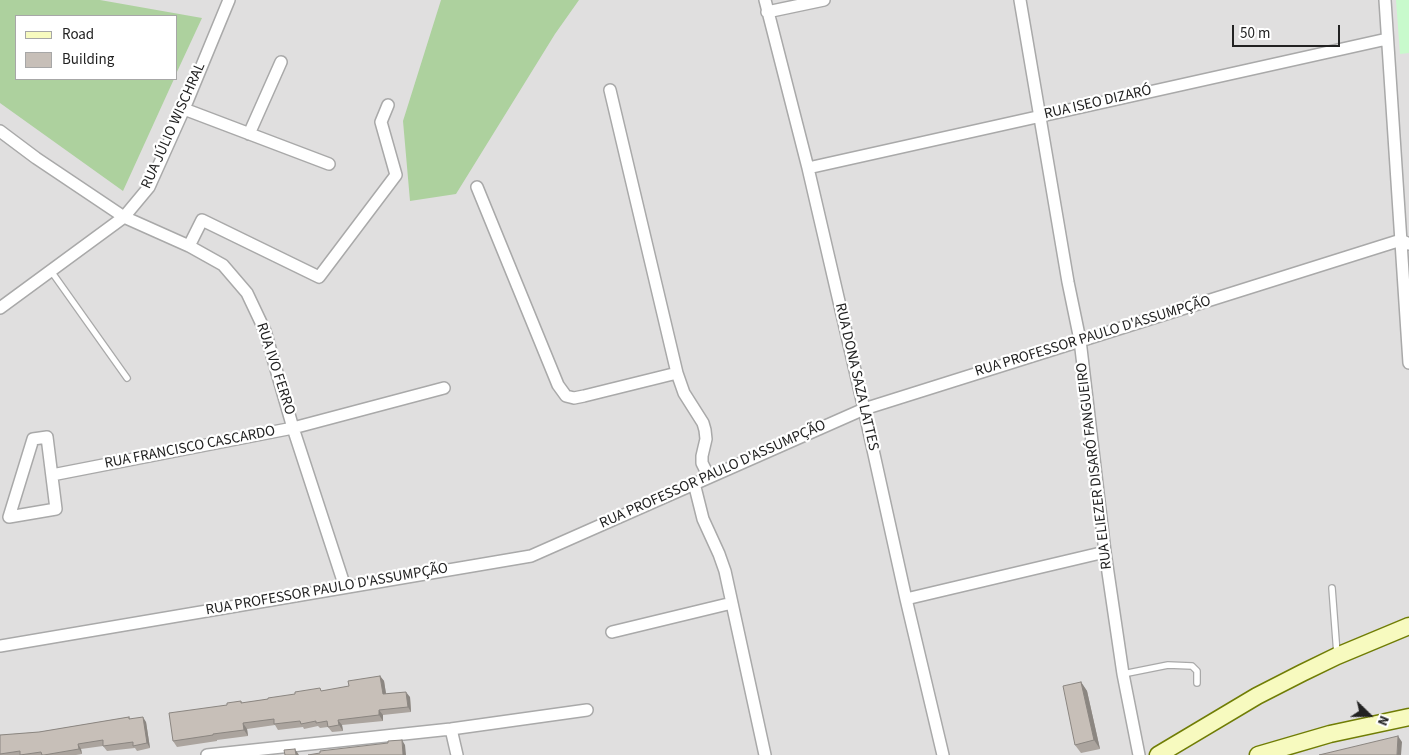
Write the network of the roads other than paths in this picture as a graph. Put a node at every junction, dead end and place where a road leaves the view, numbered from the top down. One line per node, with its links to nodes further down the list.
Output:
1 (229, 0): 11 (street, RUA JÚLIO WISCHRAL)
2 (764, 0): 6 (street, RUA DONA SAZA LATTES)
3 (824, 0): 6 (street)
4 (1020, 0): 12 (street, RUA ELIEZER DISARÓ FANGUEIRO)
5 (1385, 0): 7 (street)
6 (767, 12): 16 (street, RUA DONA SAZA LATTES)
7 (1387, 39): 12 (street, RUA ISEO DIZARÓ); 19 (street)
8 (281, 62): 14 (street)
9 (610, 90): 26 (street)
10 (388, 105): 20 (street)
11 (184, 109): 14 (street); 18 (street, RUA JÚLIO WISCHRAL)
12 (1040, 116): 16 (street, RUA ISEO DIZARÓ); 23 (street, RUA ELIEZER DISARÓ FANGUEIRO)
13 (0, 131): 18 (street, RUA IVO FERRO)
14 (249, 134): 15 (street)
15 (329, 164)
16 (808, 168): 29 (street, RUA DONA SAZA LATTES)
17 (477, 187): 26 (street)
18 (124, 217): 20 (street, RUA IVO FERRO); 21 (street, RUA JÚLIO WISCHRAL)
19 (1405, 242): 23 (street, RUA PROFESSOR PAULO D'ASSUMPÇÃO); 24 (street)
20 (189, 246): 30 (street, RUA IVO FERRO)
21 (51, 271): 22 (street, RUA JÚLIO WISCHRAL); 27 (lane)
22 (0, 308)
23 (1080, 340): 29 (street, RUA PROFESSOR PAULO D'ASSUMPÇÃO); 34 (street, RUA ELIEZER DISARÓ FANGUEIRO)
24 (1409, 359): 25 (street)
25 (1409, 363)
26 (676, 373): 32 (street)
27 (127, 378)
28 (444, 388): 30 (street, RUA FRANCISCO CASCARDO)
29 (864, 409): 32 (street, RUA PROFESSOR PAULO D'ASSUMPÇÃO); 37 (street, RUA DONA SAZA LATTES)
30 (293, 428): 31 (street, RUA FRANCISCO CASCARDO); 35 (street, RUA IVO FERRO)
31 (52, 475): 31 (street)
32 (709, 477): 33 (street, RUA PROFESSOR PAULO D'ASSUMPÇÃO)
33 (694, 483): 35 (street, RUA PROFESSOR PAULO D'ASSUMPÇÃO); 38 (street)
34 (1105, 552): 37 (street); 43 (street, RUA ELIEZER DISARÓ FANGUEIRO)
35 (345, 587): 41 (street, RUA PROFESSOR PAULO D'ASSUMPÇÃO)
36 (1332, 588): 42 (lane)
37 (906, 599): 51 (street, RUA DONA SAZA LATTES)
38 (732, 603): 40 (street); 50 (street)
39 (1409, 626): 42 (main road)
40 (612, 632)
41 (0, 646)
42 (1337, 656): 53 (main road)
43 (1122, 674): 44 (lane); 52 (street, RUA ELIEZER DISARÓ FANGUEIRO)
44 (1197, 683)
45 (587, 710): 47 (street)
46 (1409, 717): 54 (main road)
47 (451, 729): 48 (street); 49 (street)
48 (207, 755)
49 (457, 755)
50 (765, 755)
51 (943, 755)
52 (1139, 755)
53 (1158, 755)
54 (1258, 755)

